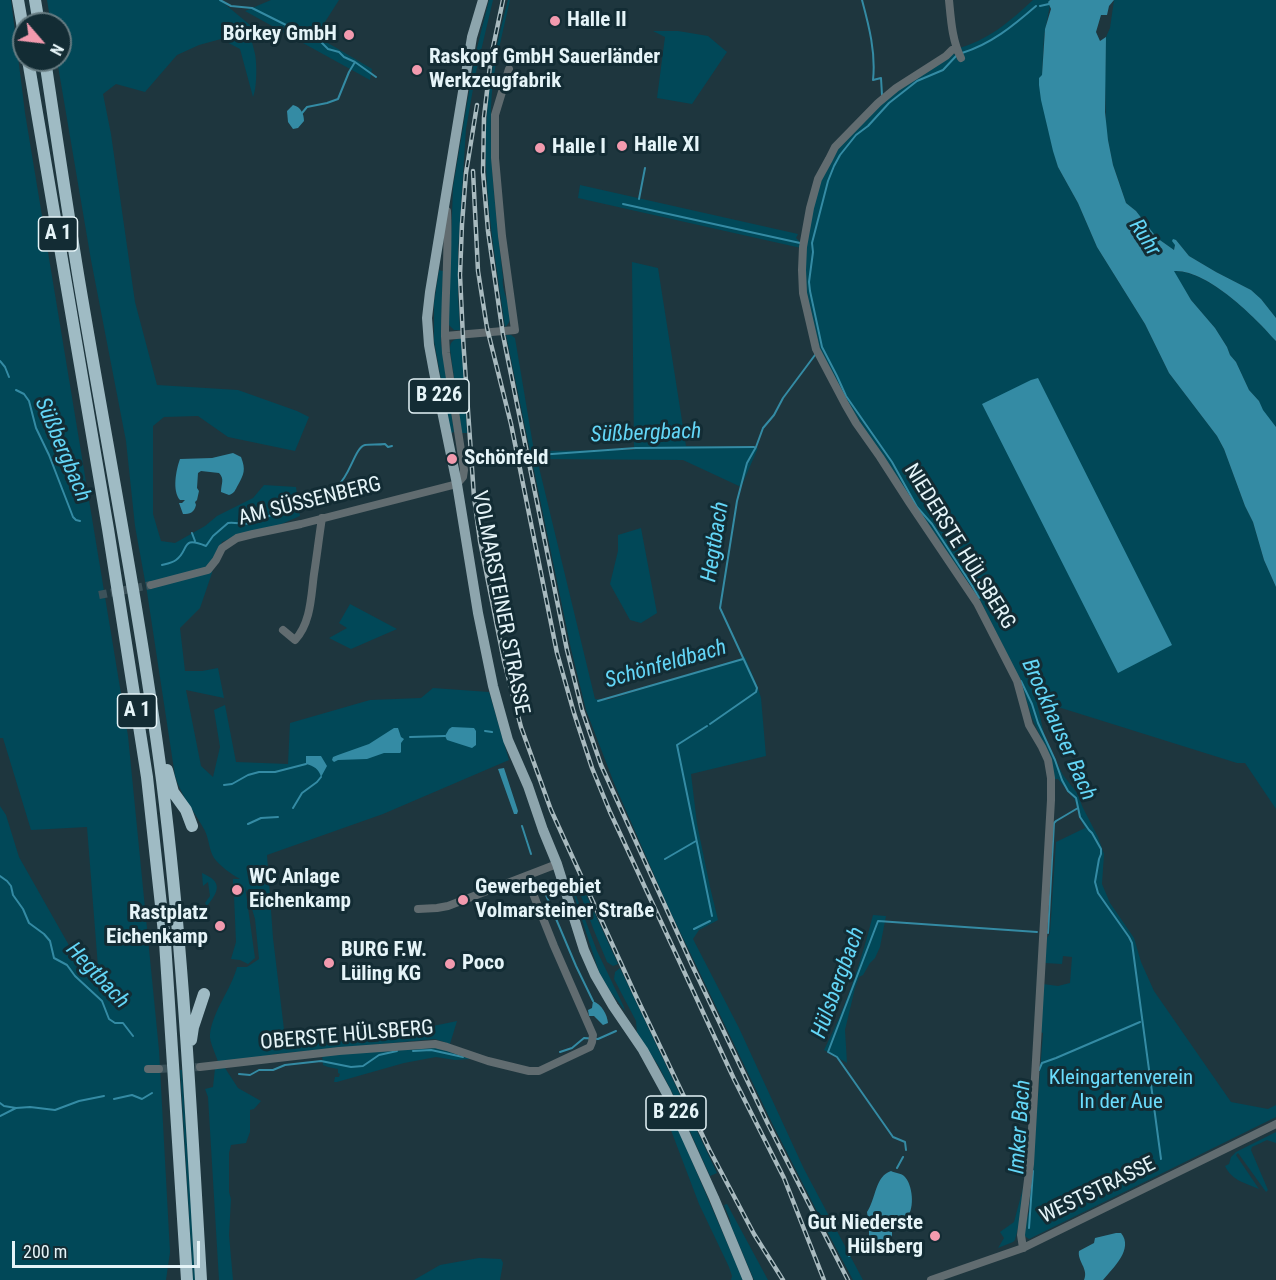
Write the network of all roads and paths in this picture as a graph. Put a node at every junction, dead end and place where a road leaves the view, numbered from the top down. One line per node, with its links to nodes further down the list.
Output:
1 (483, 0): 8 (main road, VOLMARSTEINER STRASSE / B 226)
2 (949, 0): 3 (street)
3 (956, 49): 4 (street); 26 (street, NIEDERSTE HÜLSBERG)
4 (961, 58)
5 (509, 69): 9 (street)
6 (30, 72): 25 (highway, A 1)
7 (47, 72): 14 (highway, A 1)
8 (446, 198): 9 (street, VOLMARSTEINER STRASSE); 10 (main road, VOLMARSTEINER STRASSE / B 226)
9 (445, 336): 10 (street, VOLMARSTEINER STRASSE)
10 (457, 484): 11 (street, AM SÜSSENBERG); 16 (main road, VOLMARSTEINER STRASSE / B 226)
11 (322, 518): 12 (street, AM SÜSSENBERG); 13 (street)
12 (151, 585)
13 (283, 630)
14 (155, 727): 15 (highway); 20 (highway, A 1)
15 (192, 826)
16 (557, 864): 17 (street); 31 (main road, VOLMARSTEINER STRASSE / B 226)
17 (526, 876): 18 (street); 21 (street, OBERSTE HÜLSBERG)
18 (418, 909)
19 (204, 994): 20 (highway)
20 (188, 1062): 30 (highway, A 1)
21 (200, 1067)
22 (148, 1069): 23 (street)
23 (159, 1069)
24 (1276, 1124): 26 (street, WESTSTRASSE)
25 (183, 1218): 28 (highway); 29 (highway, A 1)
26 (1023, 1248): 27 (street, WESTSTRASSE)
27 (946, 1277): 32 (street, WESTSTRASSE)
28 (178, 1280)
29 (187, 1280)
30 (201, 1280)
31 (748, 1280)
32 (931, 1280)

